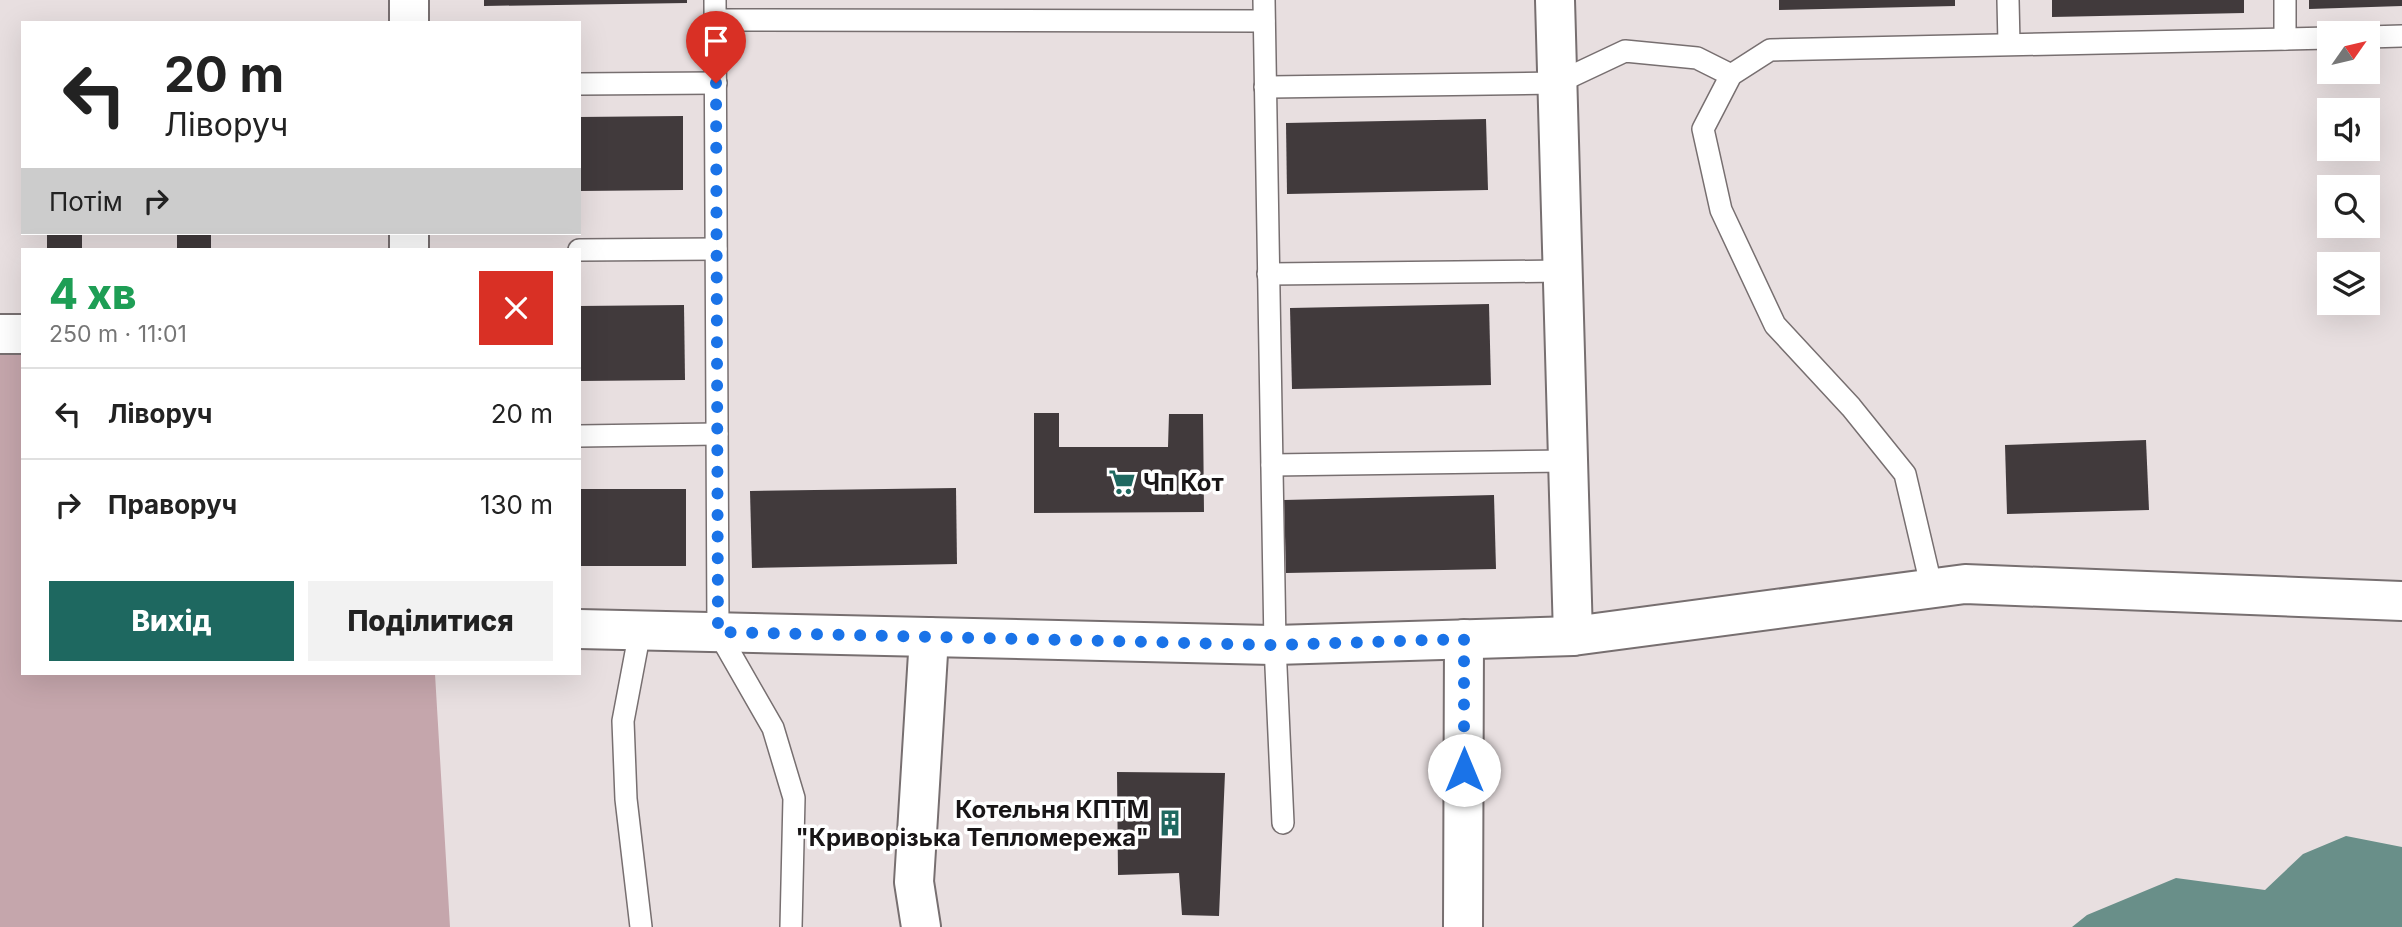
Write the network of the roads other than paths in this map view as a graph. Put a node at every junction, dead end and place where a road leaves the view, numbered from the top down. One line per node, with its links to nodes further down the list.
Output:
1 (410, 0): 8 (street)
2 (1555, 0): 16 (street)
3 (2008, 0): 13 (lane)
4 (2285, 0): 12 (lane)
5 (1009, 9): 6 (lane); 7 (lane)
6 (715, 10): 15 (lane)
7 (1264, 11): 18 (lane)
8 (409, 21)
9 (2402, 36): 10 (lane)
10 (2380, 37)
11 (2317, 38): 12 (lane)
12 (2286, 39): 13 (lane)
13 (2009, 44): 14 (lane)
14 (1731, 75): 16 (lane); 29 (lane)
15 (716, 83): 17 (lane); 19 (lane)
16 (1557, 83): 18 (lane); 21 (street)
17 (581, 84)
18 (1265, 87): 22 (lane)
19 (716, 249): 20 (lane); 25 (lane)
20 (581, 250)
21 (1562, 271): 22 (lane); 27 (street)
22 (1268, 274): 28 (lane)
23 (0, 334): 24 (street)
24 (21, 334)
25 (717, 434): 26 (lane); 33 (lane)
26 (581, 436)
27 (1568, 461): 28 (lane); 34 (street)
28 (1272, 465): 37 (lane)
29 (1932, 589): 30 (street); 34 (street)
30 (2402, 601)
31 (581, 629): 32 (street)
32 (640, 631): 33 (street); 39 (lane)
33 (718, 632): 35 (street); 40 (lane)
34 (1573, 636): 36 (street)
35 (929, 637): 37 (street); 41 (street)
36 (1464, 639): 37 (street); 42 (street)
37 (1275, 645): 38 (lane)
38 (1283, 823)
39 (641, 927)
40 (791, 927)
41 (921, 927)
42 (1463, 927)

